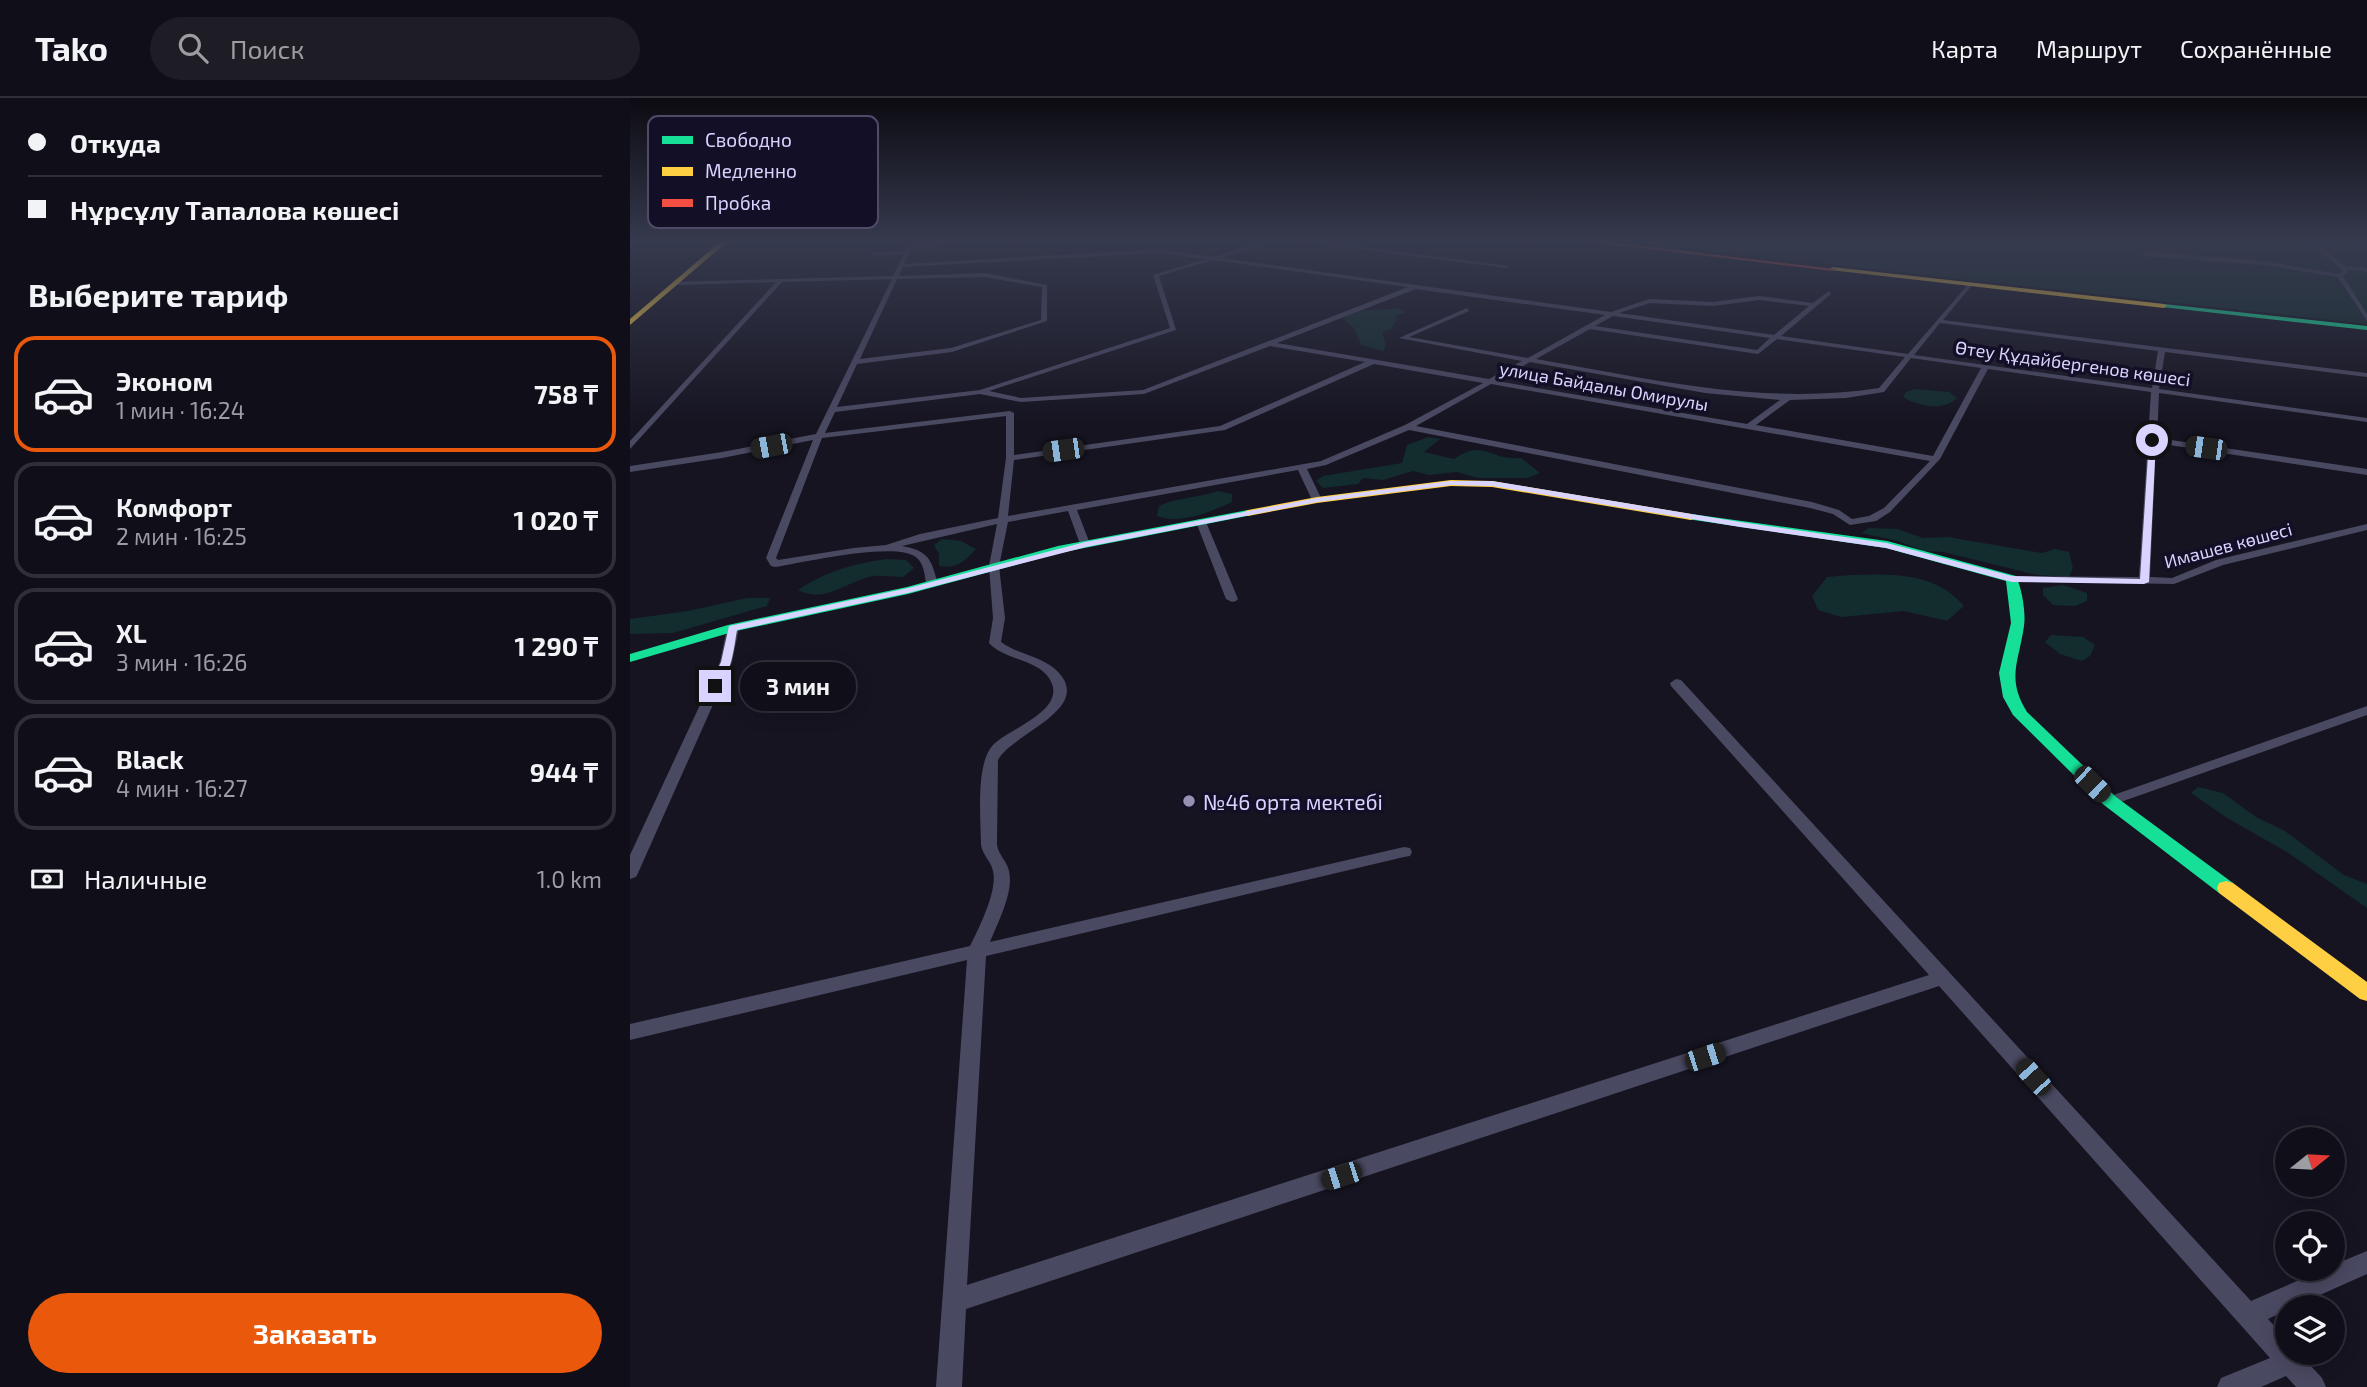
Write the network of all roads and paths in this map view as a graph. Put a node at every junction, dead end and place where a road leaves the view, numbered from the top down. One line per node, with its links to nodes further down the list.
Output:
1 (654, 302): 21 (main road)
2 (761, 302): 45 (street)
3 (882, 302): 30 (street)
4 (1045, 302): 30 (street)
5 (1165, 302): 35 (street)
6 (1375, 302): 25 (street)
7 (1535, 302): 18 (street, Өтеу Құдайбергенов көшесі)
8 (1646, 302): 18 (street)
9 (1674, 302): 10 (street)
10 (1727, 302)
11 (1792, 302): 16 (street)
12 (1818, 302): 16 (street)
13 (1954, 302): 20 (street)
14 (2134, 302): 23 (main road)
15 (2359, 302): 19 (street)
16 (1814, 305): 24 (street)
17 (1467, 310): 28 (street)
18 (1614, 313): 22 (street); 24 (street, Өтеу Құдайбергенов көшесі)
19 (2367, 319)
20 (1938, 321): 26 (street); 27 (street)
21 (630, 323)
22 (1589, 327): 24 (street); 28 (street)
23 (2367, 328)
24 (1778, 337): 27 (street, Өтеу Құдайбергенов көшесі)
25 (1267, 343): 29 (street, улица Байдалы Омирулы); 37 (street)
26 (2162, 350): 32 (street); 34 (street)
27 (1911, 356): 31 (street, Өтеу Құдайбергенов көшесі); 36 (street)
28 (1529, 360): 33 (street); 36 (street)
29 (1374, 361): 33 (street, улица Байдалы Омирулы); 46 (street)
30 (854, 362): 38 (street)
31 (1985, 367): 34 (street, Өтеу Құдайбергенов көшесі); 47 (street)
32 (2367, 375)
33 (1491, 382): 41 (street); 42 (street, улица Байдалы Омирулы)
34 (2155, 391): 40 (street, Өтеу Құдайбергенов көшесі); 44 (street)
35 (980, 392): 37 (street); 38 (street)
36 (1790, 396): 42 (street)
37 (1021, 400): 39 (street)
38 (831, 410): 43 (street)
39 (1010, 413): 43 (street); 46 (street)
40 (2367, 420)
41 (1408, 427): 48 (street); 55 (street)
42 (1748, 427): 47 (street, улица Байдалы Омирулы)
43 (819, 436): 49 (street); 59 (street)
44 (2152, 440): 50 (street); 62 (street)
45 (630, 446)
46 (1010, 458): 53 (street)
47 (1936, 459): 55 (street)
48 (1302, 468): 51 (street); 52 (street)
49 (630, 469)
50 (2367, 472)
51 (1317, 500): 54 (main road); 57 (main road)
52 (1072, 509): 53 (street); 58 (street)
53 (1003, 520): 59 (street); 60 (street)
54 (1202, 522): 58 (main road); 64 (street)
55 (1850, 522): 57 (street)
56 (2367, 527): 62 (street, Имашев көшесі)
57 (1830, 536): 61 (main road)
58 (1085, 544): 60 (main road)
59 (891, 546): 63 (street)
60 (994, 566): 63 (main road); 72 (street)
61 (2012, 579): 62 (street, Имашев көшесі); 69 (main road)
62 (2144, 582)
63 (932, 584): 65 (main road)
64 (1232, 599)
65 (733, 628): 66 (main road); 71 (street)
66 (630, 658)
67 (1676, 683): 73 (street)
68 (2367, 710): 69 (street)
69 (2110, 801): 74 (main road)
70 (1404, 852): 72 (street)
71 (630, 873)
72 (977, 951): 75 (street); 77 (street)
73 (1943, 978): 77 (street); 78 (street)
74 (2367, 993)
75 (630, 1032)
76 (2367, 1262): 78 (street)
77 (955, 1301): 82 (street)
78 (2248, 1315): 79 (street)
79 (2275, 1345)
80 (2283, 1365): 83 (street)
81 (2293, 1365): 84 (street)
82 (949, 1387)
83 (2230, 1387)
84 (2313, 1387)

